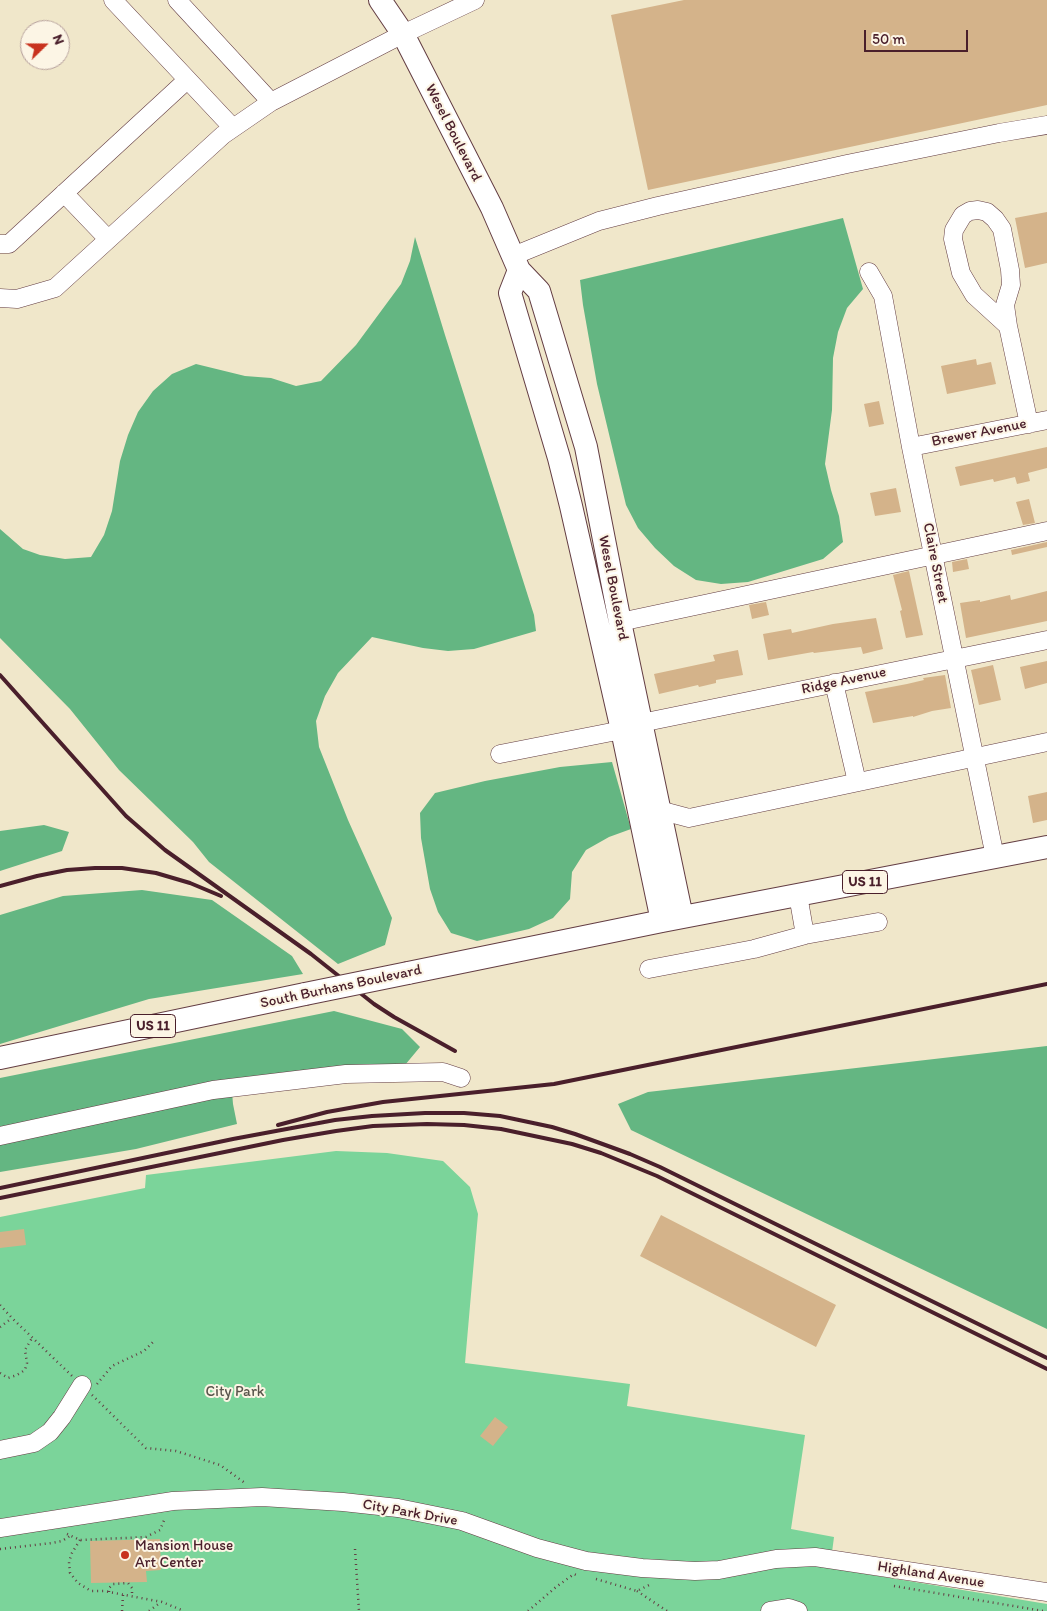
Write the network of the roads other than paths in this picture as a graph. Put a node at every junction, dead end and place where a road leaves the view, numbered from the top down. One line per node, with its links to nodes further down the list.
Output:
1 (112, 0): 8 (street)
2 (177, 0): 6 (street)
3 (190, 0): 6 (street)
4 (380, 0): 7 (main road, Wesel Boulevard)
5 (475, 0): 7 (street)
6 (206, 31): 9 (street)
7 (403, 34): 9 (street); 15 (main road, Wesel Boulevard)
8 (187, 80): 11 (street); 12 (street)
9 (271, 102): 11 (street)
10 (1047, 124): 15 (street)
11 (233, 128): 13 (street)
12 (64, 193): 13 (street); 14 (street)
13 (108, 239): 17 (street)
14 (0, 244)
15 (516, 263): 24 (main road, Wesel Boulevard); 28 (main road, Wesel Boulevard)
16 (869, 272): 21 (street, Claire Street)
17 (0, 298)
18 (1008, 326): 18 (street); 20 (street)
19 (1047, 420): 20 (street, Brewer Avenue)
20 (1029, 424): 21 (street, Brewer Avenue)
21 (911, 447): 23 (street, Claire Street)
22 (1047, 531): 23 (street)
23 (934, 554): 24 (street); 26 (street, Claire Street)
24 (620, 622): 28 (main road, Wesel Boulevard)
25 (1047, 640): 26 (street, Ridge Avenue)
26 (954, 659): 27 (street, Ridge Avenue); 31 (street, Claire Street)
27 (834, 684): 28 (street, Ridge Avenue); 32 (street)
28 (631, 726): 30 (street, Ridge Avenue); 33 (main road, Wesel Boulevard); 37 (main road, Wesel Boulevard)
29 (1047, 742): 31 (street)
30 (500, 754)
31 (974, 757): 32 (street); 35 (street, Claire Street)
32 (857, 782): 33 (street)
33 (658, 810): 37 (main road, Wesel Boulevard)
34 (1047, 847): 35 (main road, US 11)
35 (995, 857): 36 (main road, US 11)
36 (798, 895): 37 (main road, US 11); 39 (street)
37 (672, 919): 41 (main road, South Burhans Boulevard / US 11, bridge)
38 (878, 922): 39 (street)
39 (805, 934): 40 (street)
40 (649, 969)
41 (0, 1058)
42 (461, 1078): 43 (street)
43 (0, 1136)
44 (86, 1388): 45 (street)
45 (0, 1450)
46 (0, 1528): 47 (street, City Park Drive)
47 (815, 1557): 48 (street, Highland Avenue)
48 (1047, 1592)
49 (770, 1611): 50 (street)
50 (798, 1611)

